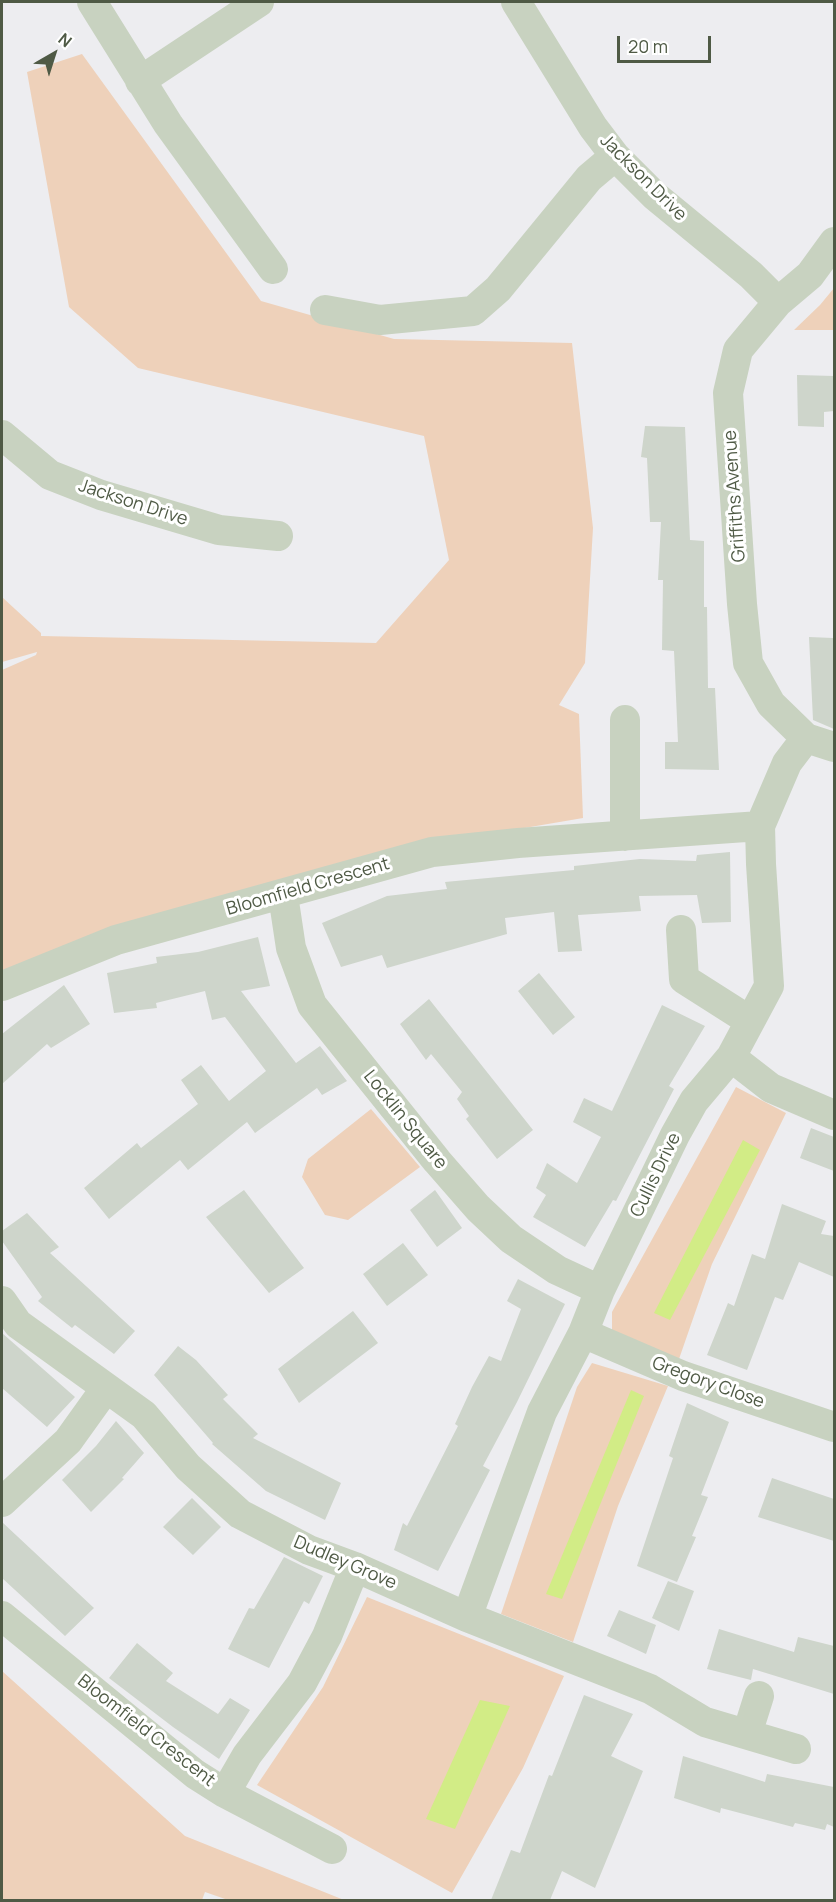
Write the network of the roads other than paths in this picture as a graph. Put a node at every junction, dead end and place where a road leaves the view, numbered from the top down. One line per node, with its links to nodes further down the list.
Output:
1 (92, 2): 4 (street)
2 (259, 2): 4 (street)
3 (516, 2): 5 (street, Jackson Drive)
4 (140, 81): 7 (street)
5 (615, 156): 8 (street, Jackson Drive); 9 (street)
6 (834, 242): 8 (street, Griffiths Avenue)
7 (273, 269)
8 (778, 302): 13 (street, Griffiths Avenue)
9 (325, 310)
10 (2, 435): 11 (street, Jackson Drive)
11 (278, 536)
12 (626, 720): 16 (street)
13 (806, 738): 14 (street, Griffiths Avenue); 15 (street, Cullis Drive)
14 (834, 747)
15 (760, 826): 16 (street, Bloomfield Crescent); 20 (street, Cullis Drive)
16 (625, 836): 17 (street, Bloomfield Crescent)
17 (283, 895): 19 (street, Bloomfield Crescent); 23 (street, Locklin Square)
18 (681, 930): 20 (street)
19 (2, 986)
20 (750, 1021): 21 (street, Cullis Drive)
21 (731, 1058): 22 (street); 23 (street, Cullis Drive)
22 (834, 1115)
23 (600, 1290): 25 (street, Cullis Drive)
24 (2, 1301): 26 (street, Dudley Grove)
25 (583, 1333): 27 (street, Gregory Close); 31 (street, Cullis Drive)
26 (106, 1388): 28 (street); 29 (street, Dudley Grove)
27 (834, 1427)
28 (2, 1502)
29 (355, 1567): 31 (street, Dudley Grove); 35 (street)
30 (2, 1616): 35 (street, Bloomfield Crescent)
31 (467, 1617): 33 (street, Dudley Grove)
32 (759, 1696): 33 (street)
33 (747, 1734): 34 (street, Dudley Grove)
34 (796, 1749)
35 (225, 1793): 36 (street, Bloomfield Crescent)
36 (332, 1849)

